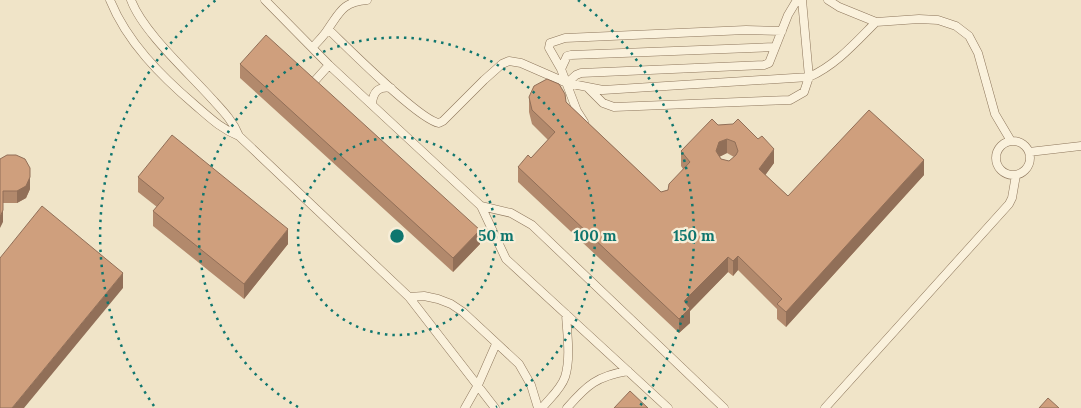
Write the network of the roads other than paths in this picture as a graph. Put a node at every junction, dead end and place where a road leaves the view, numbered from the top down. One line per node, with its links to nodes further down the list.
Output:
1 (110, 0): 24 (lane)
2 (130, 0): 24 (lane)
3 (265, 0): 11 (lane)
4 (366, 0): 9 (lane)
5 (797, 0): 10 (lane)
6 (802, 0): 15 (lane)
7 (828, 0): 8 (lane)
8 (876, 22): 15 (lane); 25 (lane)
9 (328, 30): 11 (lane); 20 (lane)
10 (782, 31): 12 (lane); 14 (lane)
11 (312, 47): 13 (lane)
12 (774, 47): 14 (lane); 17 (lane)
13 (329, 65): 18 (lane); 22 (lane)
14 (561, 69): 17 (lane)
15 (809, 77): 19 (lane); 19 (lane)
16 (306, 78): 18 (lane)
17 (567, 83): 19 (lane); 20 (lane); 23 (lane)
18 (312, 84): 21 (lane)
19 (586, 87)
20 (391, 88): 22 (lane)
21 (320, 90)
22 (372, 104): 29 (lane)
23 (586, 125)
24 (239, 136): 30 (lane)
25 (1011, 141): 27 (lane); 28 (lane)
26 (1081, 146): 27 (lane)
27 (1029, 152): 28 (lane)
28 (1016, 175): 42 (lane)
29 (481, 206): 31 (lane); 41 (lane)
30 (409, 297): 32 (lane); 34 (lane)
31 (566, 314): 33 (lane); 38 (lane)
32 (496, 344): 34 (lane); 37 (lane)
33 (628, 371): 39 (lane); 40 (lane)
34 (478, 385): 35 (lane); 36 (lane)
35 (465, 408)
36 (495, 408)
37 (538, 408)
38 (542, 408)
39 (567, 408)
40 (668, 408)
41 (724, 408)
42 (825, 408)

